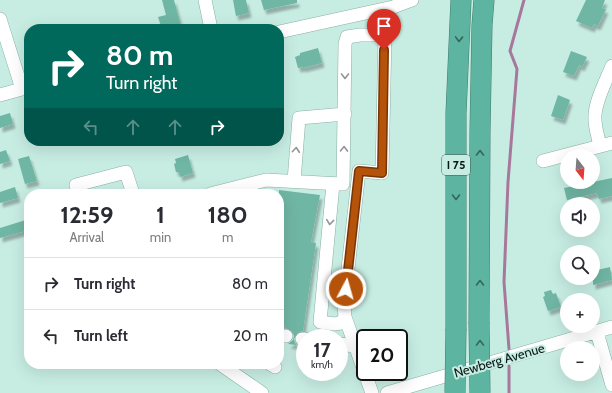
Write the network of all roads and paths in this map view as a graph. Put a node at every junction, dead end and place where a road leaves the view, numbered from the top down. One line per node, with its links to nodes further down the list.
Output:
1 (205, 0): 7 (street)
2 (412, 0): 5 (street)
3 (461, 0): 35 (highway, I 75, one-way to 35, bridge)
4 (484, 0): 36 (highway, I 75, one-way to 4, bridge)
5 (358, 15): 8 (street); 9 (street)
6 (0, 19): 11 (street)
7 (210, 24)
8 (284, 31)
9 (360, 35): 14 (street, one-way to 14); 19 (street)
10 (612, 66): 15 (street)
11 (24, 85)
12 (24, 88): 13 (street)
13 (0, 95)
14 (345, 114): 17 (street, one-way to 14); 18 (street, one-way to 14)
15 (606, 145): 16 (street)
16 (543, 161)
17 (294, 181): 18 (street); 22 (street)
18 (338, 184): 19 (street); 23 (street, one-way to 23)
19 (356, 185): 23 (street)
20 (77, 189): 21 (street)
21 (131, 189)
22 (237, 189)
23 (345, 317): 29 (street)
24 (612, 327): 25 (street, Newberg Avenue)
25 (600, 331)
26 (594, 333): 34 (street, Newberg Avenue)
27 (597, 333): 31 (street)
28 (348, 345): 29 (street)
29 (355, 346): 33 (street)
30 (227, 369): 32 (street)
31 (612, 385)
32 (262, 393)
33 (372, 393)
34 (387, 393)
35 (455, 393)
36 (480, 393)

